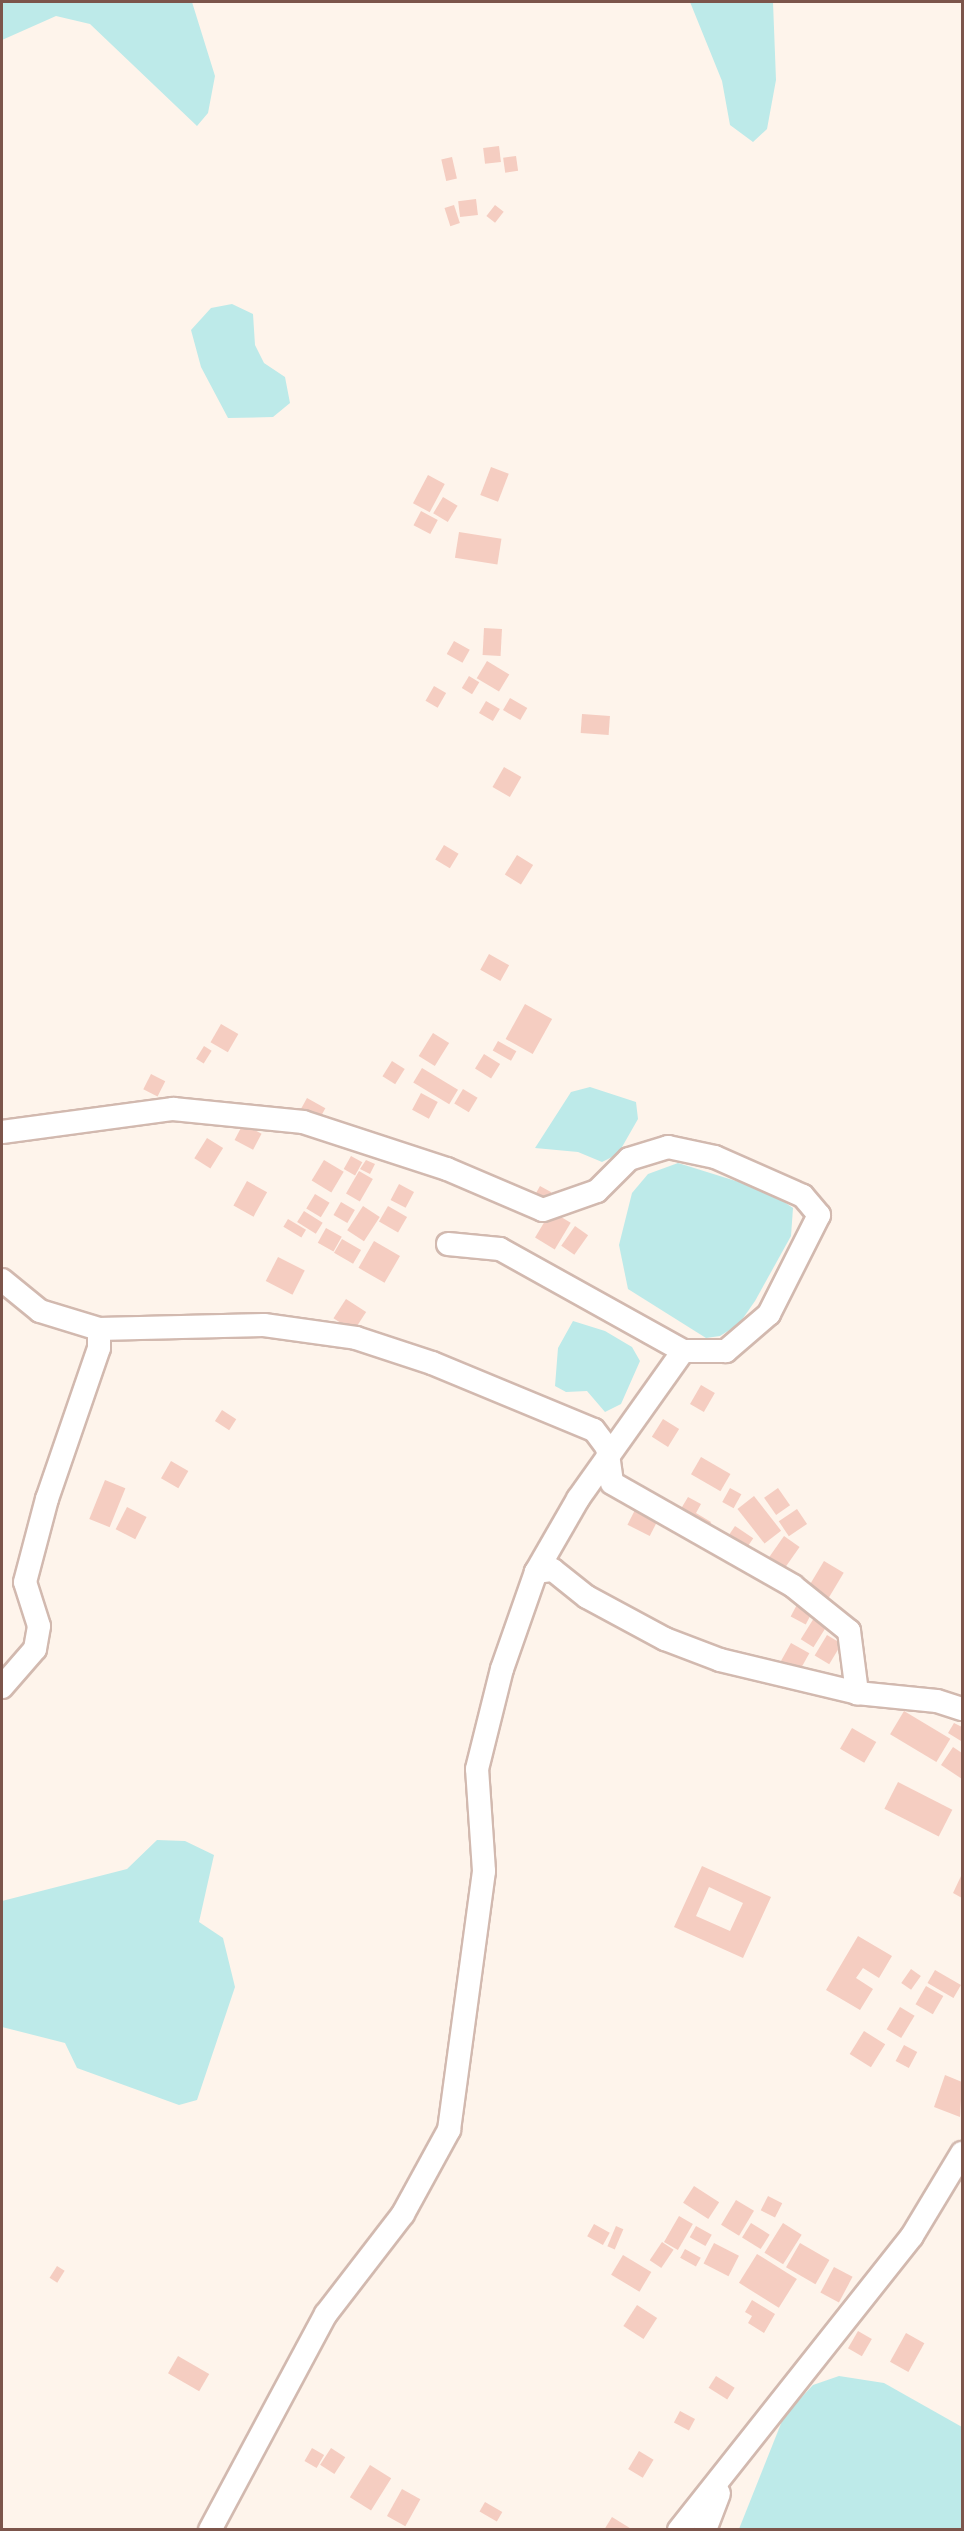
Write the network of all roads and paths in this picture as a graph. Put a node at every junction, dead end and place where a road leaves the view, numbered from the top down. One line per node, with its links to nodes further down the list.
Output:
1 (2, 1132): 5 (street)
2 (448, 1244): 5 (street)
3 (2, 1280): 4 (street)
4 (99, 1329): 6 (street); 8 (street)
5 (683, 1351): 6 (street)
6 (607, 1462): 7 (street); 9 (street)
7 (536, 1572): 9 (street); 13 (street)
8 (2, 1687)
9 (857, 1693): 10 (street)
10 (963, 1709)
11 (963, 2153): 12 (street)
12 (726, 2476): 14 (street); 15 (street)
13 (210, 2529)
14 (679, 2529)
15 (705, 2529)

